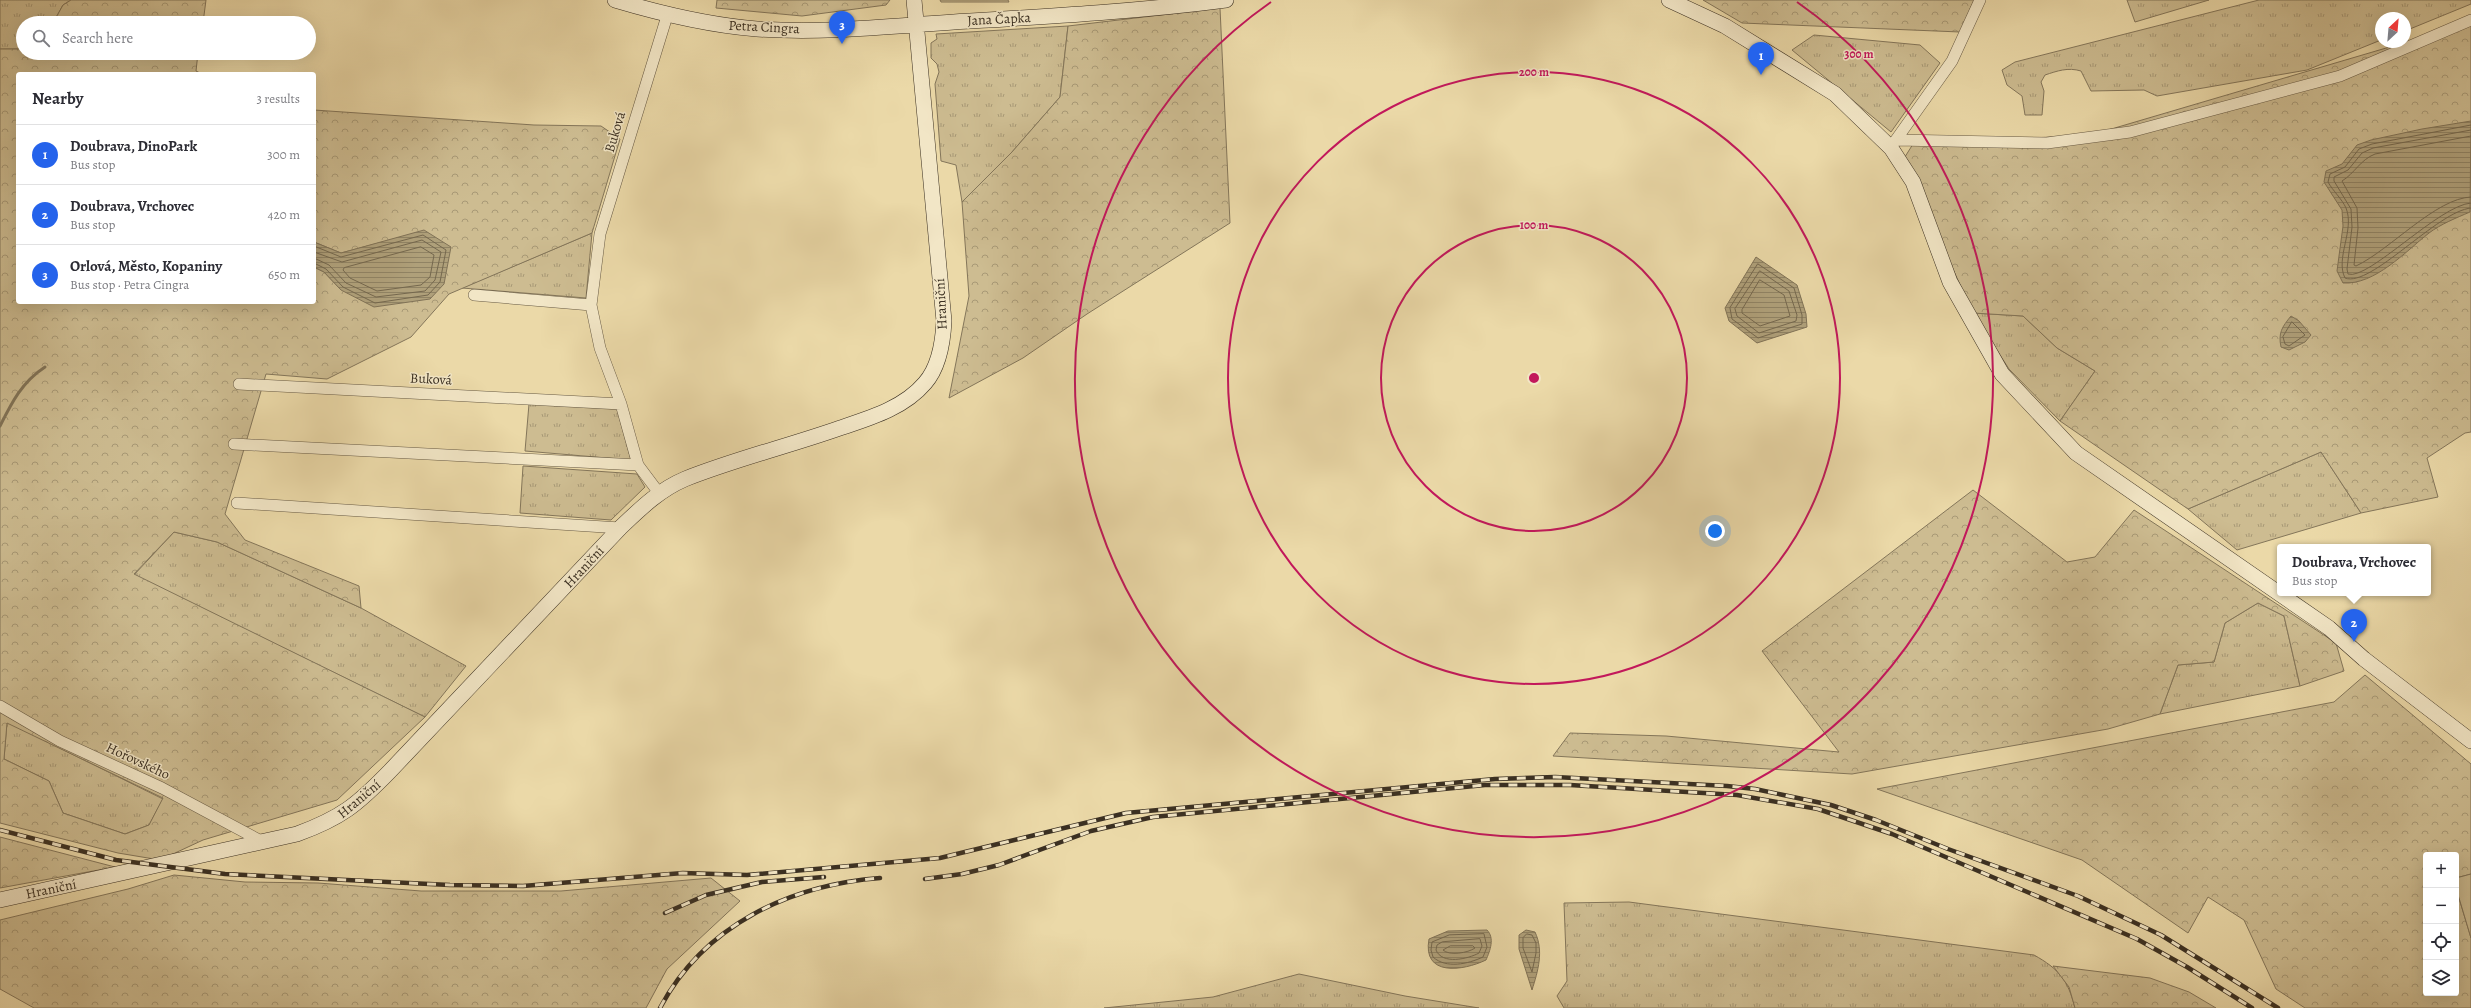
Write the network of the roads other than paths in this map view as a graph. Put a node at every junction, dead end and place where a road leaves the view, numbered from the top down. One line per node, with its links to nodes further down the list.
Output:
1 (615, 0): 6 (street, Petra Cingra)
2 (914, 0): 8 (street, Hraniční)
3 (1226, 0): 8 (street, Jana Čapka)
4 (1669, 0): 9 (street)
5 (1980, 0): 9 (street)
6 (667, 16): 8 (street, Petra Cingra); 11 (street, Buková)
7 (2471, 20): 9 (street)
8 (916, 24): 16 (street, Hraniční)
9 (1894, 144): 19 (street)
10 (474, 296): 11 (street)
11 (591, 305): 13 (street, Buková)
12 (238, 384): 13 (street, Buková)
13 (621, 404): 15 (street, Buková)
14 (234, 444): 15 (street)
15 (638, 465): 16 (street, Buková)
16 (659, 493): 18 (street, Hraniční)
17 (237, 504): 18 (street, Hraniční)
18 (620, 528): 23 (street, Hraniční)
19 (2277, 592)
20 (2283, 596): 22 (street)
21 (0, 706): 23 (street, Hořovského)
22 (2471, 741)
23 (263, 842): 24 (street, Hraniční)
24 (0, 900)

